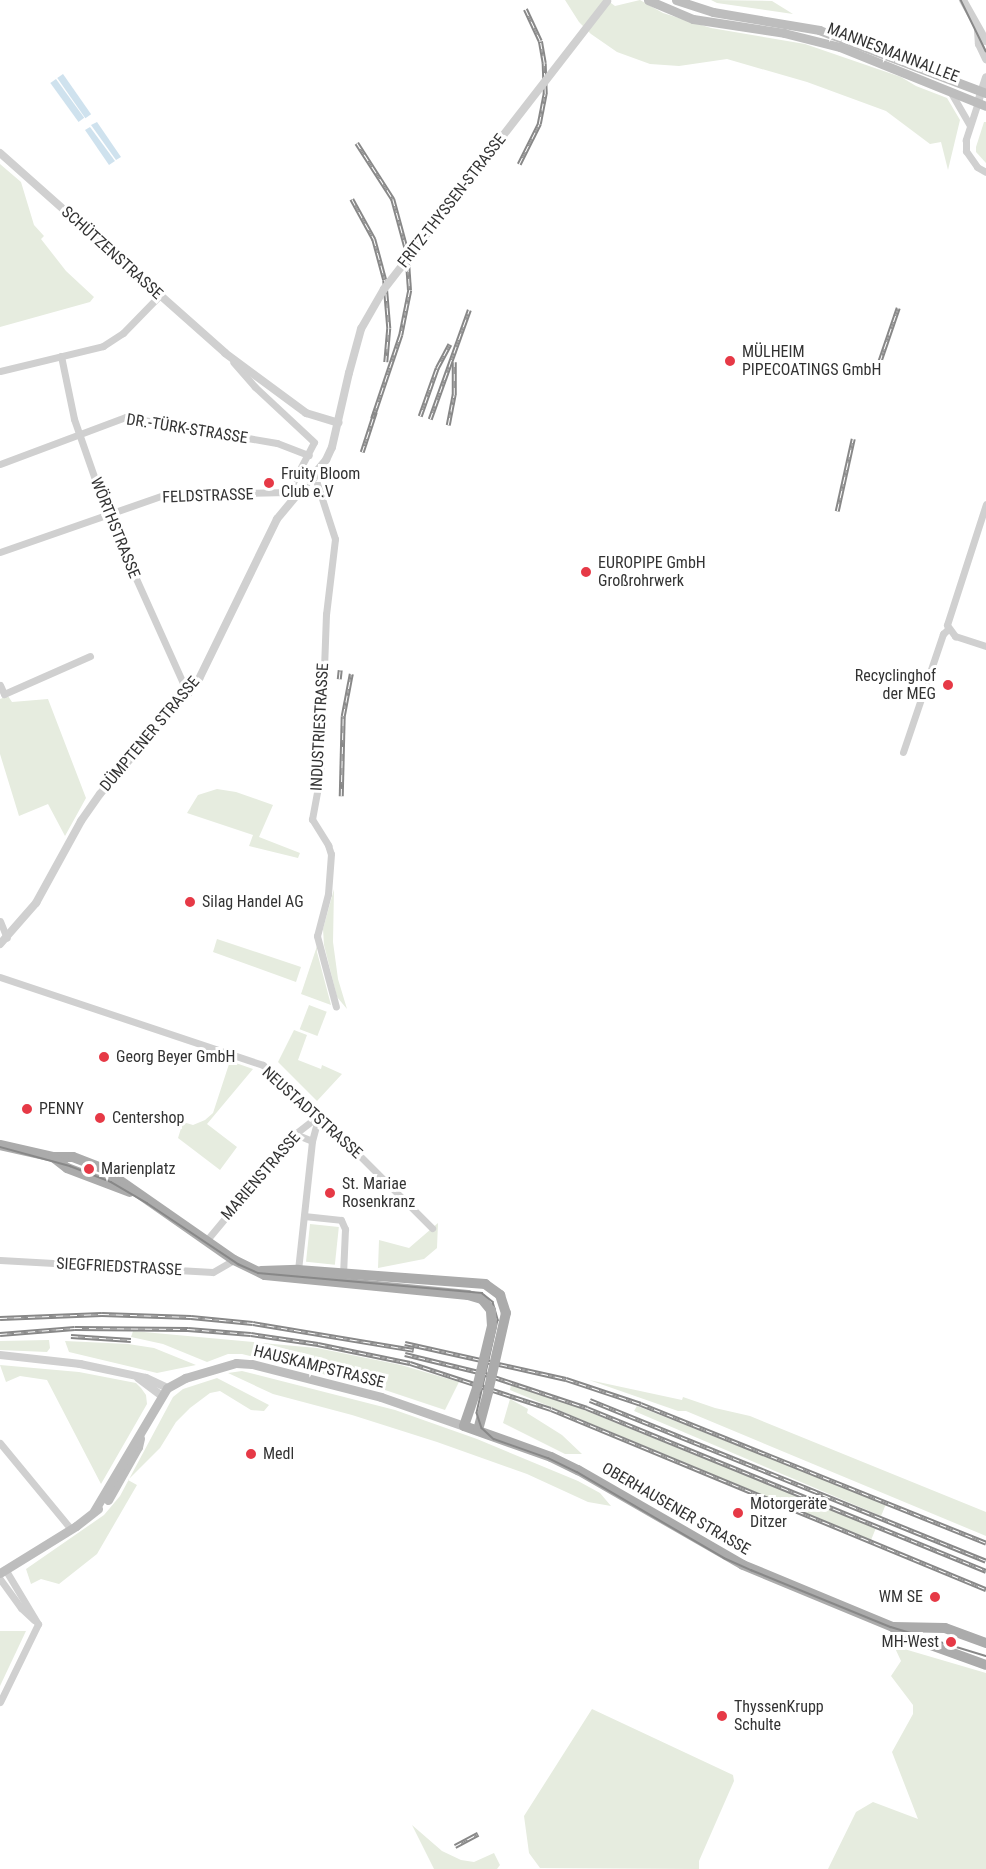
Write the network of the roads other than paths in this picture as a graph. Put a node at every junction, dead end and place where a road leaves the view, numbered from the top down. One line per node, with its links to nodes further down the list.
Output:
1 (648, 0): 9 (main road, MANNESMANNALLEE)
2 (676, 0): 10 (main road, MANNESMANNALLEE)
3 (963, 0): 5 (street)
4 (608, 1): 19 (street, FRITZ-THYSSEN-STRASSE, bridge)
5 (978, 30): 6 (street); 7 (street)
6 (986, 41)
7 (986, 59)
8 (986, 77): 10 (street)
9 (950, 91): 11 (main road, MANNESMANNALLEE); 12 (street)
10 (984, 92): 11 (street)
11 (982, 104): 12 (street)
12 (970, 125): 14 (street)
13 (0, 153): 15 (street, SCHÜTZENSTRASSE)
14 (986, 172)
15 (159, 296): 16 (street, SCHÜTZENSTRASSE); 17 (street)
16 (225, 353): 19 (street, SCHÜTZENSTRASSE); 21 (street, SCHÜTZENSTRASSE)
17 (61, 356): 18 (street); 20 (street, WÖRTHSTRASSE)
18 (0, 371)
19 (338, 423): 23 (street, DÜMPTENER STRASSE)
20 (79, 432): 21 (street, DR.-TÜRK-STRASSE); 22 (street, DR.-TÜRK-STRASSE); 25 (street, WÖRTHSTRASSE)
21 (309, 455): 25 (street, FELDSTRASSE)
22 (0, 464)
23 (315, 477): 31 (street, DÜMPTENER STRASSE); 38 (street, INDUSTRIESTRASSE)
24 (986, 504): 27 (street)
25 (107, 514): 26 (street, FELDSTRASSE); 31 (street, WÖRTHSTRASSE)
26 (0, 552)
27 (948, 629): 28 (street); 32 (street)
28 (986, 646)
29 (90, 656): 30 (street)
30 (0, 685)
31 (188, 694): 34 (street, DÜMPTENER STRASSE)
32 (903, 752)
33 (0, 921): 34 (street)
34 (4, 941)
35 (0, 972): 37 (street)
36 (0, 977): 37 (street, NEUSTADTSTRASSE)
37 (9, 981): 39 (street, NEUSTADTSTRASSE)
38 (336, 1006)
39 (319, 1114): 40 (street, MARIENSTRASSE); 41 (street); 44 (street, NEUSTADTSTRASSE)
40 (295, 1134): 41 (street); 45 (street, MARIENSTRASSE)
41 (312, 1141): 43 (street)
42 (0, 1145): 45 (main road)
43 (304, 1216): 48 (street); 50 (street)
44 (432, 1228)
45 (206, 1241): 47 (main road)
46 (0, 1260): 47 (street, SIEGFRIEDSTRASSE)
47 (234, 1260): 49 (main road)
48 (298, 1270): 49 (main road); 50 (main road)
49 (261, 1271): 53 (main road, bridge)
50 (343, 1275): 53 (main road, bridge)
51 (0, 1355): 52 (street)
52 (164, 1392): 53 (main road, HAUSKAMPSTRASSE); 55 (main road)
53 (471, 1428): 59 (main road, OBERHAUSENER STRASSE)
54 (0, 1443): 55 (street)
55 (71, 1529): 56 (main road)
56 (3, 1571): 58 (street)
57 (0, 1579): 58 (street)
58 (38, 1624): 62 (street)
59 (893, 1627): 60 (main road, OBERHAUSENER STRASSE); 61 (main road, OBERHAUSENER STRASSE)
60 (986, 1643)
61 (986, 1665)
62 (0, 1702)

